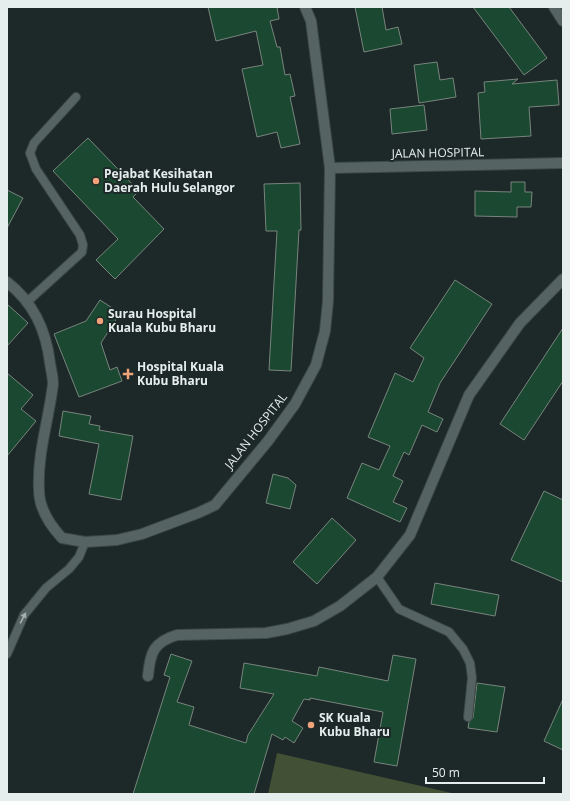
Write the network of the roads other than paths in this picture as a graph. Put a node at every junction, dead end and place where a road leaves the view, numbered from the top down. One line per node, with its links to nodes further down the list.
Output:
1 (305, 7): 6 (street)
2 (554, 7): 3 (street)
3 (563, 21)
4 (76, 97): 9 (lane)
5 (563, 163): 6 (street, JALAN HOSPITAL)
6 (330, 168): 10 (street, JALAN HOSPITAL)
7 (563, 279): 11 (street)
8 (7, 282): 9 (street, JALAN HOSPITAL)
9 (28, 301): 10 (street, JALAN HOSPITAL)
10 (85, 542): 12 (lane, one-way to 10)
11 (377, 577): 13 (street); 14 (lane)
12 (7, 654)
13 (148, 676)
14 (468, 718)

